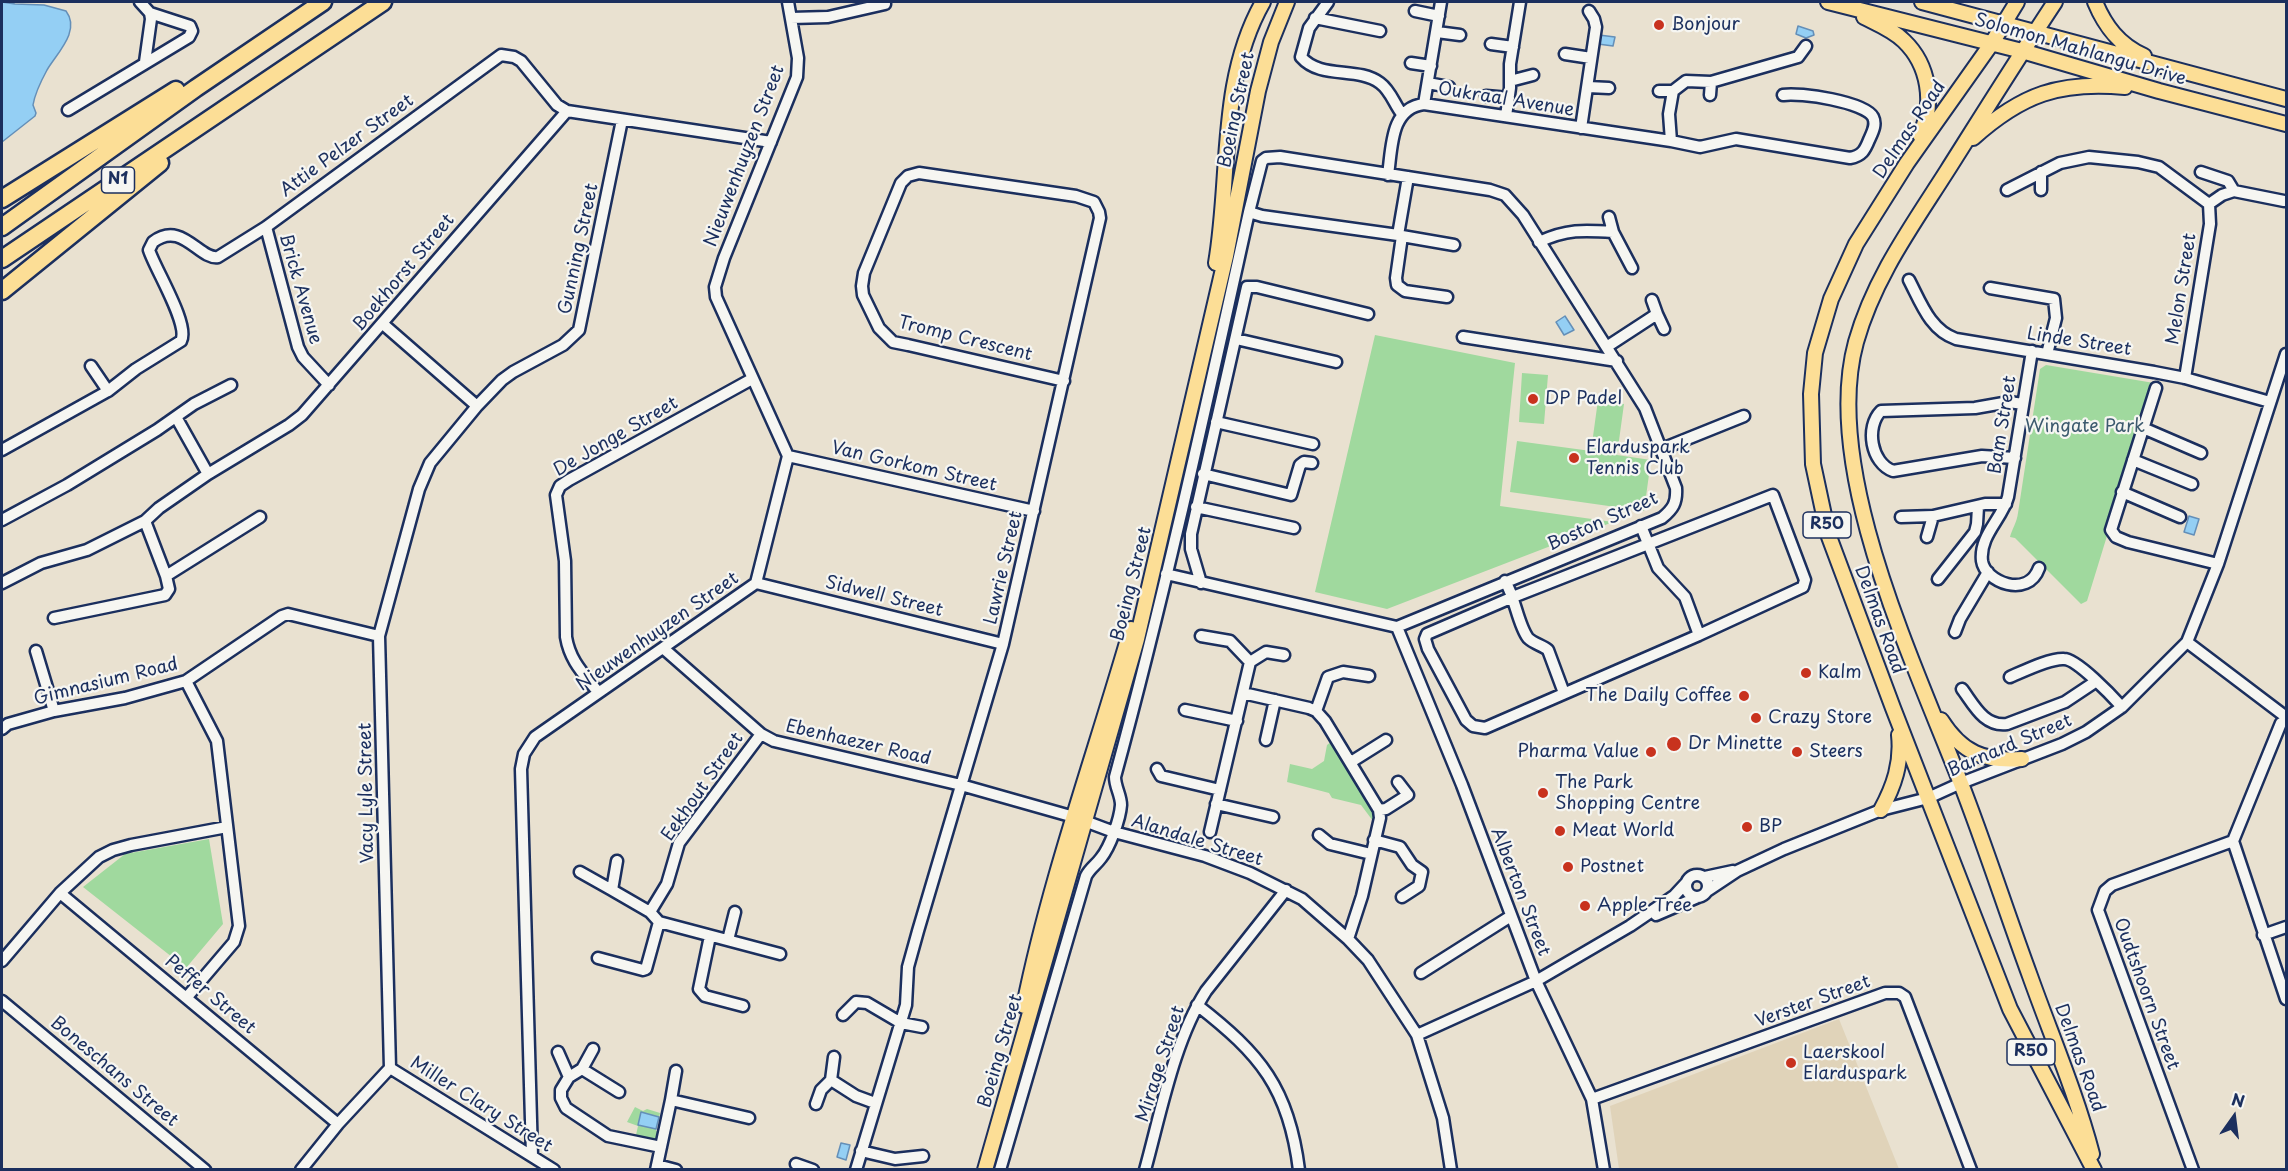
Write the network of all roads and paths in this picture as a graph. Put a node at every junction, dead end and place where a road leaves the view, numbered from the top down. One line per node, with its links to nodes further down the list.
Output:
1 (140, 2): 19 (street)
2 (317, 2): 76 (highway)
3 (323, 2): 82 (highway, N1)
4 (383, 2): 54 (highway, N1)
5 (789, 2): 21 (street, Nieuwenhuyzen Street)
6 (1263, 2): 203 (main road, Boeing Street)
7 (1287, 2): 203 (main road, Boeing Street)
8 (1328, 2): 22 (street)
9 (1441, 2): 20 (street)
10 (1520, 2): 31 (street)
11 (1922, 2): 23 (main road, Solomon Mahlangu Drive)
12 (2018, 2): 23 (main road, R50)
13 (2055, 2): 25 (main road, R50)
14 (2095, 2): 38 (main road)
15 (1835, 3): 28 (main road, Solomon Mahlangu Drive); 66 (main road)
16 (885, 4): 21 (street)
17 (1415, 11): 20 (street)
18 (1589, 11): 34 (street)
19 (150, 13): 35 (street); 35 (street)
20 (1439, 16): 26 (street)
21 (791, 18): 64 (street, Nieuwenhuyzen Street)
22 (1315, 18): 24 (street); 58 (street)
23 (2004, 23): 25 (main road, Solomon Mahlangu Drive); 28 (main road, Delmas Road / R50)
24 (1380, 31)
25 (2035, 31): 32 (main road, Delmas Road / R50); 38 (main road, Solomon Mahlangu Drive)
26 (1437, 32): 27 (street); 37 (street)
27 (1460, 35)
28 (1992, 43): 32 (main road, Solomon Mahlangu Drive); 66 (main road, Delmas Road / R50)
29 (1491, 44): 31 (street)
30 (1806, 46): 40 (street)
31 (1513, 47): 41 (street)
32 (2022, 51): 47 (main road, Solomon Mahlangu Drive); 65 (main road, Delmas Road / R50)
33 (1564, 54): 34 (street)
34 (1591, 58): 44 (street)
35 (145, 62): 56 (street)
36 (1411, 63): 37 (street)
37 (1431, 66): 42 (street)
38 (2174, 69): 53 (main road, Solomon Mahlangu Drive)
39 (1533, 75): 41 (street)
40 (1716, 77): 46 (street); 49 (street)
41 (1510, 81): 52 (street)
42 (1428, 83): 43 (street); 55 (street)
43 (1449, 87)
44 (1588, 87): 45 (street); 62 (street)
45 (1609, 88)
46 (1673, 91): 48 (street); 63 (street)
47 (2159, 91): 61 (main road, Solomon Mahlangu Drive); 65 (main road)
48 (1659, 92)
49 (1710, 95)
50 (1783, 95): 63 (street, Oukraal Avenue)
51 (1486, 96): 52 (street)
52 (1509, 98): 59 (street)
53 (2286, 99)
54 (235, 100): 87 (highway, N1); 91 (highway)
55 (1424, 104): 58 (street, Oukraal Avenue); 59 (street, Oukraal Avenue)
56 (68, 110)
57 (567, 111): 60 (street); 81 (street, Attie Pelzer Street); 96 (street, Boekhorst Street)
58 (1402, 114): 70 (street)
59 (1506, 116): 62 (street, Oukraal Avenue)
60 (622, 120): 64 (street); 116 (street, Gunning Street)
61 (2286, 124)
62 (1581, 128): 63 (street, Oukraal Avenue)
63 (1671, 141)
64 (771, 142): 108 (street, Nieuwenhuyzen Street)
65 (1960, 149): 178 (main road, Delmas Road / R50)
66 (1907, 163): 181 (main road, Delmas Road / R50)
67 (1260, 165): 70 (street, Boston Street); 79 (street, Boeing Street)
68 (2041, 172): 72 (street); 73 (street); 78 (street)
69 (2201, 172): 75 (street)
70 (1388, 174): 71 (street, Boston Street)
71 (1408, 177): 84 (street); 85 (street, Boston Street)
72 (2007, 189)
73 (2041, 190)
74 (1046, 191): 109 (street, Lawrie Street); 109 (street, Tromp Crescent)
75 (2234, 191): 77 (street); 78 (street)
76 (2, 199)
77 (2284, 201)
78 (2209, 204): 107 (street, Melon Street)
79 (1250, 212): 84 (street); 150 (street, Boeing Street)
80 (1609, 217): 83 (street)
81 (266, 227): 111 (street, Brick Avenue); 113 (street, Attie Pelzer Street)
82 (2, 228)
83 (1613, 232): 85 (street); 88 (street)
84 (1400, 235): 86 (street); 92 (street)
85 (1539, 242): 100 (street, Boston Street)
86 (1454, 245)
87 (2, 259)
88 (1632, 268)
89 (1909, 280): 101 (street, Linde Street)
90 (1990, 288): 102 (street)
91 (2, 290)
92 (1447, 297)
93 (1652, 300): 95 (street)
94 (1368, 314): 99 (street)
95 (1657, 314): 97 (street); 100 (street)
96 (383, 324): 111 (street, Boekhorst Street); 116 (street)
97 (1664, 329)
98 (1463, 337): 104 (street)
99 (1236, 339): 105 (street); 119 (street)
100 (1608, 346): 104 (street, Boston Street)
101 (2032, 351): 102 (street, Linde Street); 115 (street, Bam Street)
102 (2047, 354): 107 (street, Linde Street)
103 (2286, 354): 114 (street, Barnard Street)
104 (1617, 361): 122 (street, Boston Street)
105 (1336, 362)
106 (91, 366): 113 (street)
107 (2185, 378): 114 (street, Linde Street)
108 (752, 379): 125 (street, Nieuwenhuyzen Street); 175 (street, De Jonge Street)
109 (1064, 381): 136 (street, Lawrie Street)
110 (231, 385): 118 (street)
111 (329, 385): 129 (street, Boekhorst Street)
112 (2156, 388): 120 (street)
113 (108, 391): 123 (street)
114 (2270, 402): 147 (street, Barnard Street)
115 (2023, 404): 126 (street, Bam Street); 126 (street)
116 (477, 406): 162 (street, Vacy Lyle Street)
117 (1744, 416): 122 (street)
118 (176, 417): 129 (street); 141 (street)
119 (1216, 422): 121 (street); 130 (street)
120 (2143, 428): 124 (street); 127 (street)
121 (1313, 444)
122 (1662, 449): 143 (street, Boston Street)
123 (2, 450)
124 (2201, 453)
125 (788, 456): 136 (street, Van Gorkom Street); 156 (street, Nieuwenhuyzen Street)
126 (2015, 458): 133 (street, Bam Street)
127 (2133, 460): 131 (street); 132 (street)
128 (1312, 463): 130 (street)
129 (208, 474): 142 (street, Boekhorst Street)
130 (1203, 474): 134 (street)
131 (2192, 484)
132 (2122, 492): 140 (street); 147 (street)
133 (2006, 504): 135 (street); 149 (street)
134 (1196, 507): 144 (street); 155 (street)
135 (1978, 507): 137 (street); 152 (street)
136 (1034, 511): 165 (street, Lawrie Street)
137 (1933, 516): 139 (street); 145 (street)
138 (260, 517): 151 (street)
139 (1901, 517)
140 (2180, 517)
141 (2, 520)
142 (145, 521): 151 (street); 154 (street, Boekhorst Street)
143 (1641, 526): 146 (street); 153 (street, Boston Street)
144 (1294, 528)
145 (1927, 537)
146 (1649, 545): 157 (street); 161 (street); 161 (street)
147 (2218, 564): 164 (street, Barnard Street)
148 (2039, 568): 149 (street)
149 (1988, 573): 160 (street)
150 (1166, 574): 155 (street); 205 (street, Boeing Street)
151 (166, 576): 158 (street)
152 (1938, 579)
153 (1505, 581): 157 (street); 159 (street, Boston Street)
154 (2, 583)
155 (1200, 583): 159 (street)
156 (756, 584): 165 (street, Sidwell Street); 166 (street, Nieuwenhuyzen Street)
157 (1513, 597): 177 (street); 177 (street)
158 (54, 618)
159 (1396, 627): 223 (street, Alberton Street)
160 (1954, 632)
161 (1699, 635): 177 (street)
162 (379, 636): 172 (street, Gimnasium Road); 248 (street, Vacy Lyle Street)
163 (1201, 636): 169 (street)
164 (2187, 642): 180 (street, Barnard Street); 186 (street)
165 (1003, 644): 196 (street, Lawrie Street)
166 (663, 648): 175 (street, Nieuwenhuyzen Street); 188 (street, Ebenhaezer Road)
167 (36, 651): 183 (street)
168 (1284, 655): 169 (street)
169 (1250, 662): 176 (street)
170 (1369, 676): 184 (street)
171 (2010, 677): 173 (street)
172 (186, 681): 183 (street, Gimnasium Road); 204 (street)
173 (2095, 682): 174 (street); 180 (street)
174 (1962, 689)
175 (598, 692): 262 (street, Nieuwenhuyzen Street)
176 (1243, 693): 179 (street); 185 (street)
177 (1564, 693)
178 (1926, 699): 191 (main road); 195 (main road, Delmas Road / R50)
179 (1275, 700): 184 (street); 189 (street)
180 (2122, 707): 191 (street, Barnard Street)
181 (1893, 708): 198 (main road, Delmas Road / R50); 201 (main road)
182 (1185, 710): 185 (street)
183 (54, 711): 187 (street, Gimnasium Road)
184 (1316, 711): 192 (street)
185 (1237, 721): 197 (street)
186 (2285, 723): 209 (street)
187 (2, 729)
188 (761, 734): 196 (street, Ebenhaezer Road); 221 (street, Eekhout Street)
189 (1266, 740)
190 (1386, 740): 192 (street)
191 (2022, 759): 195 (street, Barnard Street)
192 (1351, 762): 200 (street)
193 (1156, 769): 197 (street)
194 (1398, 782): 200 (street)
195 (1961, 783): 198 (street, Barnard Street); 280 (main road, Delmas Road / R50)
196 (961, 785): 203 (street, Ebenhaezer Road); 242 (street, Lawrie Street)
197 (1220, 790): 199 (street)
198 (1928, 798): 201 (street, Barnard Street); 280 (main road, Delmas Road / R50)
199 (1216, 804): 202 (street); 206 (street)
200 (1379, 810): 208 (street)
201 (1881, 810): 212 (street, Barnard Street)
202 (1273, 817)
203 (1079, 818): 205 (street, Alandale Street); 272 (main road, Boeing Street); 273 (main road, Boeing Street)
204 (227, 827): 218 (street); 236 (street)
205 (1113, 832): 217 (street, Alandale Street); 274 (street, Boeing Street)
206 (1210, 832)
207 (1319, 835): 210 (street)
208 (1374, 840): 210 (street); 220 (street)
209 (2233, 841): 227 (street); 281 (street, Oudtshoorn Street)
210 (1371, 854): 229 (street)
211 (617, 861): 216 (street)
212 (1737, 871): 214 (street, Barnard Street); 219 (street, Barnard Street)
213 (580, 872): 216 (street)
214 (1705, 877): 215 (street, Barnard Street); 219 (street)
215 (1687, 882): 219 (street); 225 (street, Barnard Street)
216 (612, 890): 221 (street)
217 (1286, 890): 229 (street, Alandale Street); 239 (street, Mirage Street)
218 (60, 893): 233 (street); 236 (street, Peffer Street)
219 (1703, 894): 225 (street, Barnard Street)
220 (1402, 897)
221 (650, 912): 224 (street)
222 (735, 912): 230 (street)
223 (1511, 916): 234 (street); 235 (street, Alberton Street)
224 (659, 922): 228 (street); 232 (street)
225 (1630, 926): 235 (street, Barnard Street)
226 (2286, 927): 227 (street)
227 (2263, 935): 237 (street)
228 (710, 936): 230 (street); 240 (street)
229 (1348, 939): 244 (street, Alandale Street)
230 (728, 940): 231 (street)
231 (780, 954)
232 (598, 958)
233 (2, 961)
234 (1421, 973)
235 (1536, 981): 244 (street, Barnard Street); 254 (street, Alberton Street)
236 (187, 997): 259 (street, Peffer Street)
237 (2286, 999)
238 (2, 1000): 266 (street, Boneschans Street)
239 (1197, 1005): 275 (street, Mirage Street); 276 (street)
240 (743, 1006)
241 (843, 1015): 242 (street)
242 (901, 1023): 243 (street); 256 (street, Lawrie Street)
243 (922, 1027)
244 (1417, 1035): 277 (street, Alandale Street)
245 (593, 1049): 249 (street)
246 (558, 1052): 251 (street)
247 (834, 1057): 252 (street)
248 (390, 1068): 259 (street); 262 (street, Miller Clary Street)
249 (582, 1069): 251 (street); 253 (street)
250 (676, 1071): 255 (street)
251 (569, 1077): 260 (street)
252 (831, 1080): 256 (street); 257 (street)
253 (620, 1092)
254 (1592, 1099): 278 (street, Alberton Street); 279 (street, Verster Street)
255 (671, 1100): 258 (street); 260 (street)
256 (875, 1102): 261 (street, Lawrie Street)
257 (816, 1104)
258 (749, 1118)
259 (338, 1124): 267 (street)
260 (661, 1147): 265 (street)
261 (861, 1151): 263 (street); 271 (street, Lawrie Street)
262 (532, 1155): 268 (street, Miller Clary Street)
263 (923, 1156)
264 (796, 1164): 270 (street)
265 (657, 1167): 269 (street)
266 (205, 1170)
267 (301, 1170)
268 (554, 1170)
269 (676, 1170)
270 (813, 1170)
271 (856, 1170)
272 (980, 1170)
273 (985, 1170)
274 (1000, 1170)
275 (1145, 1170)
276 (1299, 1170)
277 (1451, 1170)
278 (1604, 1170)
279 (1971, 1170)
280 (2095, 1170)
281 (2193, 1170)

